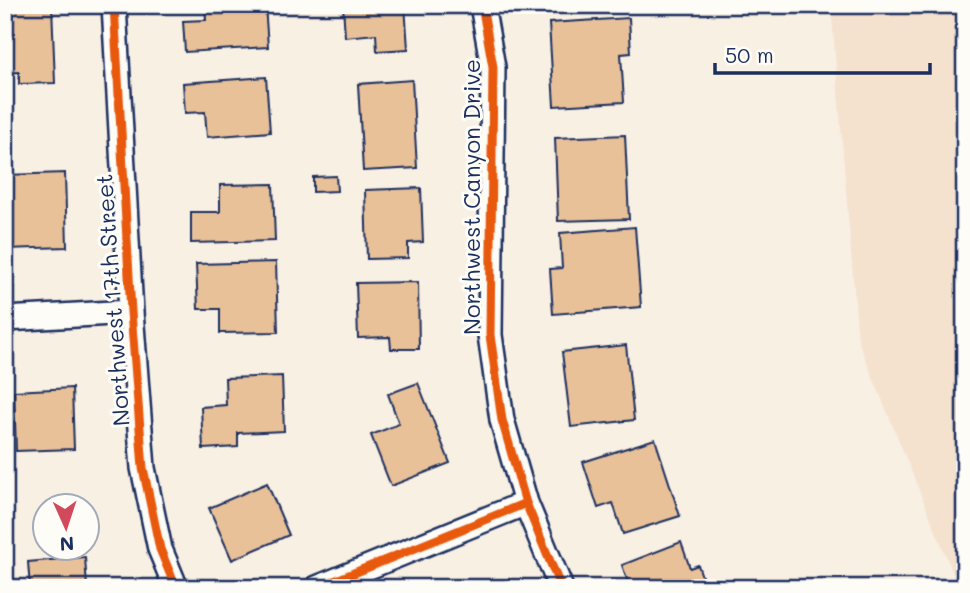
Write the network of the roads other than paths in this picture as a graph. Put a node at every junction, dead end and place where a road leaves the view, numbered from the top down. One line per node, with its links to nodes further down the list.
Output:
1 (114, 5): 3 (street, Northwest 17th Street)
2 (482, 5): 5 (street, Northwest Canyon Drive)
3 (131, 313): 4 (street); 6 (street, Northwest 17th Street)
4 (5, 319)
5 (526, 503): 7 (street); 8 (street, Northwest Canyon Drive)
6 (176, 588)
7 (317, 588)
8 (561, 588)

